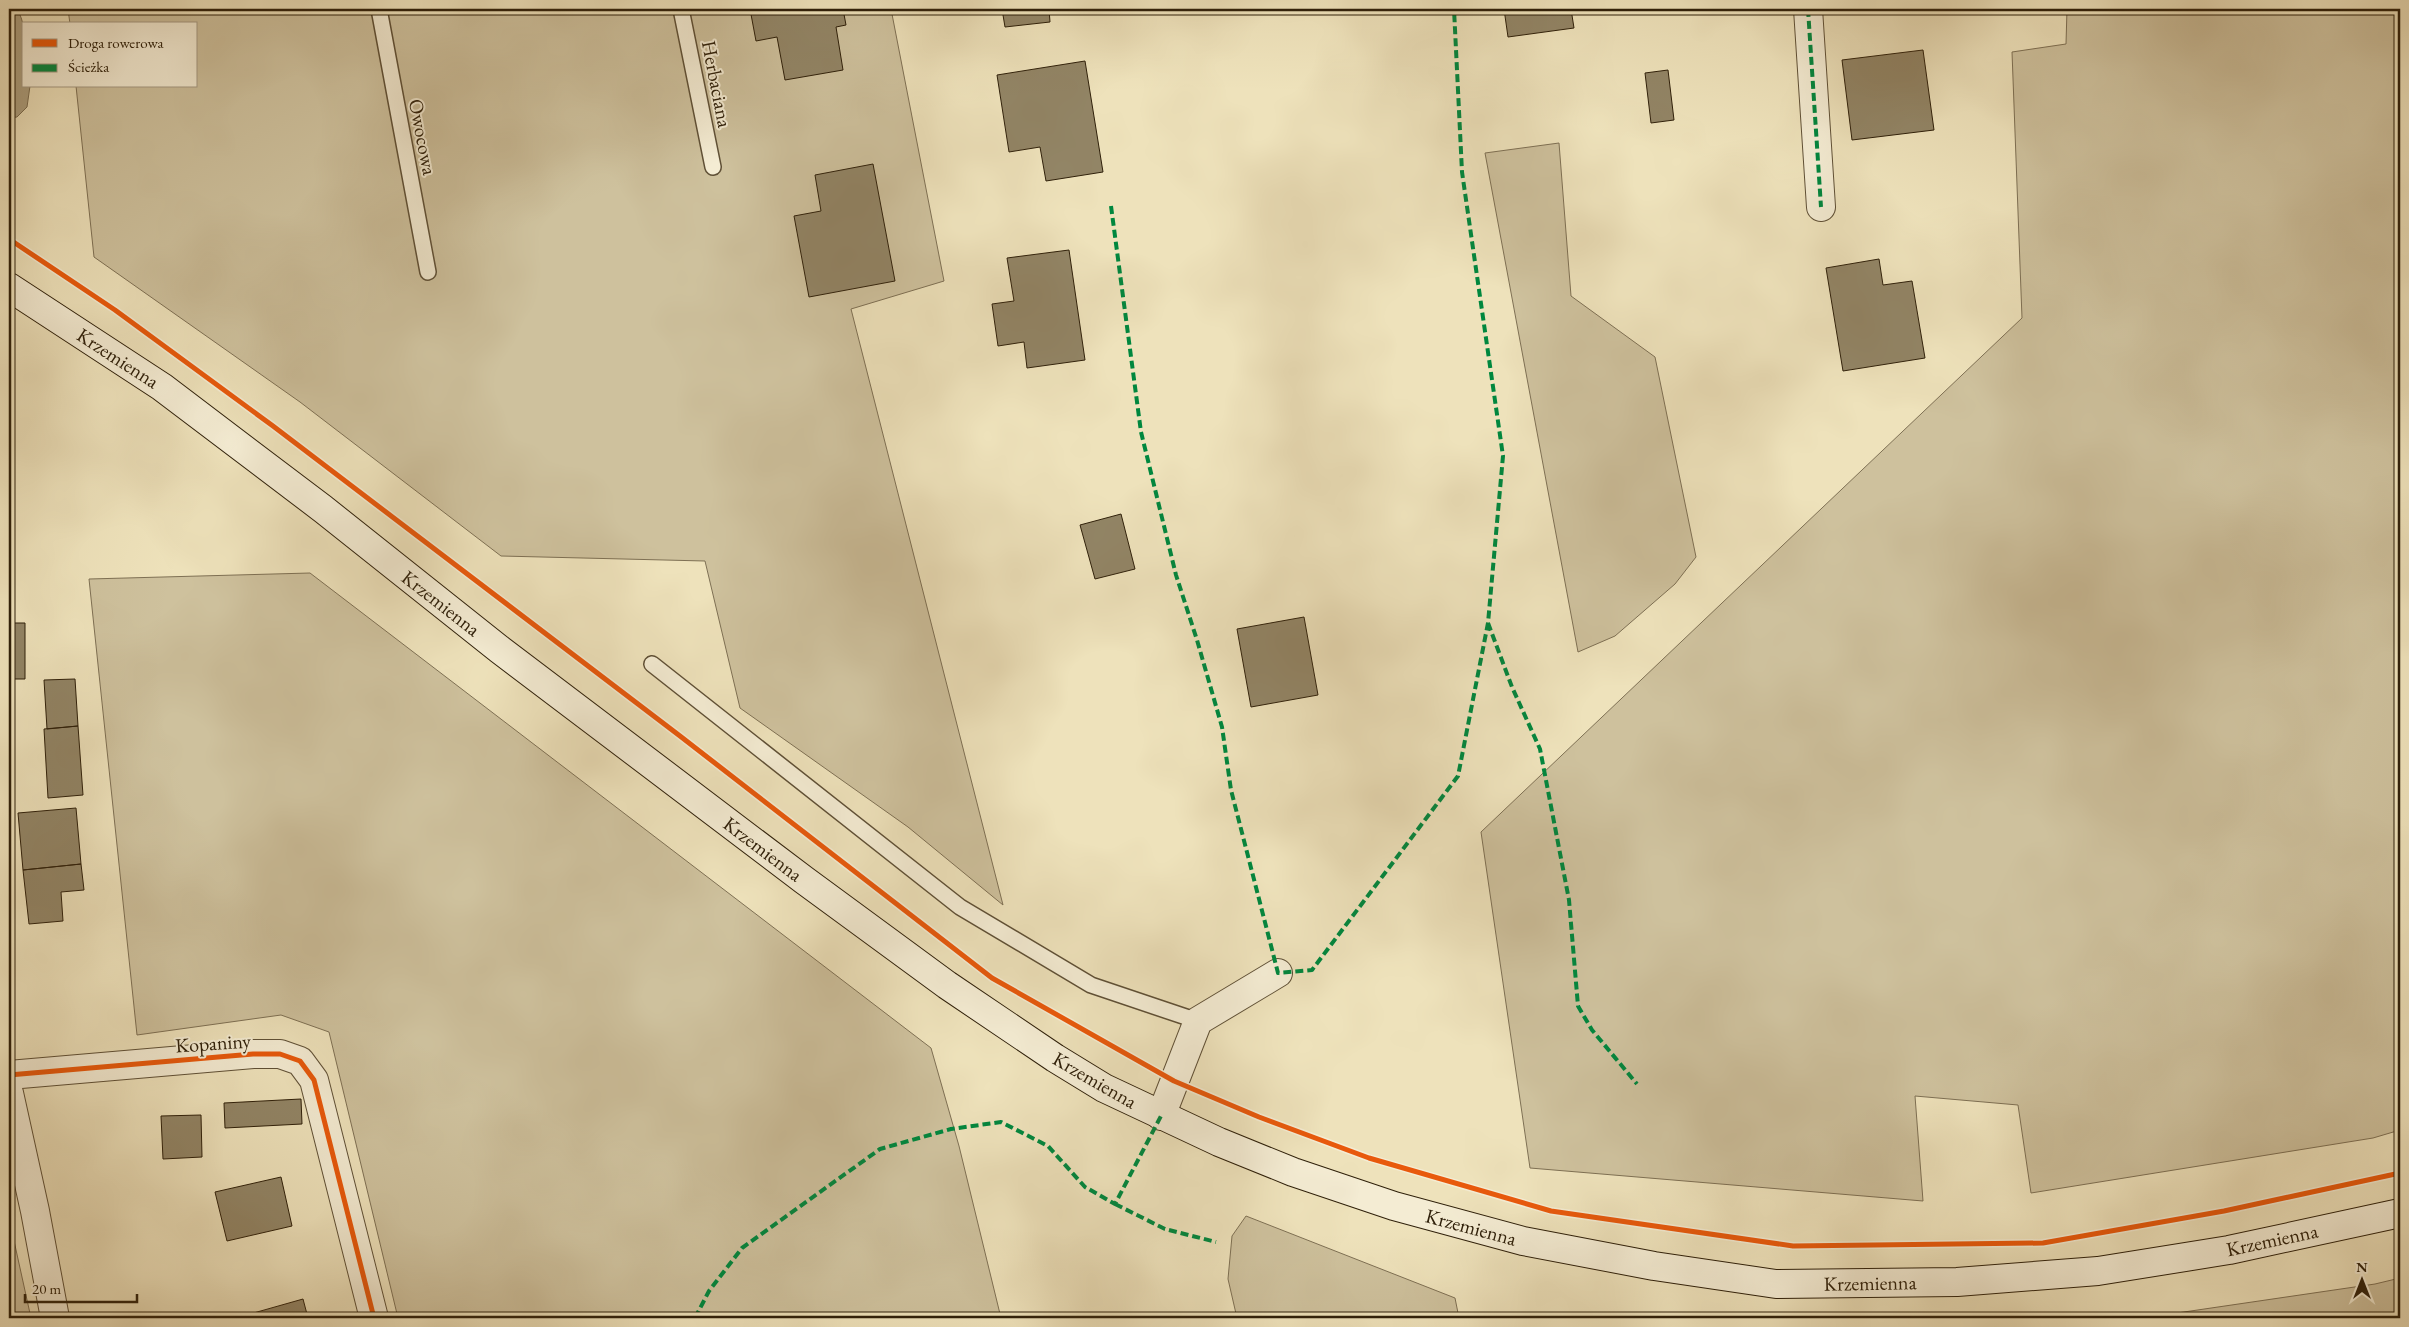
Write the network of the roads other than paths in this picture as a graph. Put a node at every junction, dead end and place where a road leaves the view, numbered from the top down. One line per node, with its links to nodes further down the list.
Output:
1 (379, 9): 6 (lane, Owocowa)
2 (681, 9): 4 (lane, Herbaciana)
3 (1808, 9): 5 (main road)
4 (713, 167)
5 (1820, 206)
6 (428, 272)
7 (9, 287): 13 (main road, Krzemienna)
8 (652, 664): 10 (lane)
9 (1278, 973): 10 (main road)
10 (1198, 1021): 13 (main road)
11 (9, 1075): 16 (main road, Kopaniny)
12 (9, 1093): 15 (main road)
13 (1161, 1116): 14 (main road, Krzemienna)
14 (2400, 1213)
15 (55, 1318)
16 (374, 1318)

